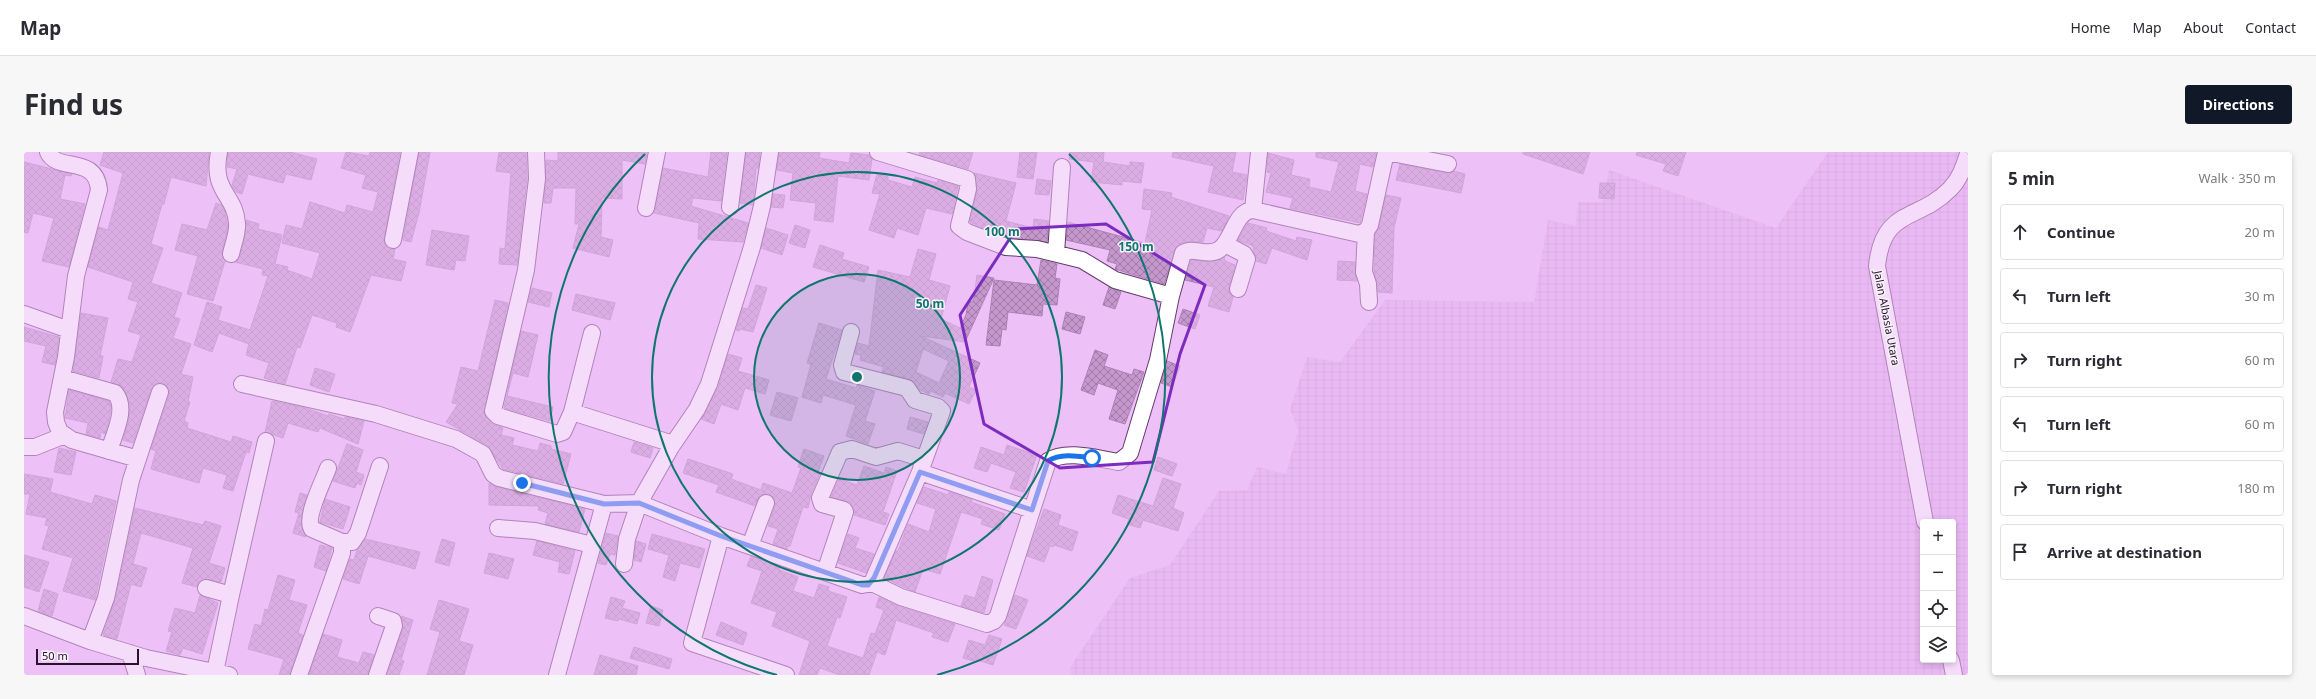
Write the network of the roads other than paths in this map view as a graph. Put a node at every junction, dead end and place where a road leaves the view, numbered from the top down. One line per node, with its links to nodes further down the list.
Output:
1 (48, 152): 26 (street)
2 (219, 152): 21 (street)
3 (410, 152): 18 (street)
4 (536, 152): 32 (street)
5 (657, 152): 15 (street)
6 (737, 152): 14 (street)
7 (770, 152): 35 (street)
8 (878, 152): 20 (street)
9 (1259, 152): 16 (street)
10 (1386, 152): 12 (street); 17 (street)
11 (1968, 154): 46 (street, Jalan Albasia Utara)
12 (1448, 164)
13 (1062, 167): 20 (street)
14 (730, 207)
15 (646, 208)
16 (1253, 210): 17 (street); 19 (street)
17 (1366, 231): 24 (street)
18 (393, 240)
19 (1225, 244): 22 (street); 23 (street)
20 (1056, 253): 23 (street)
21 (231, 254)
22 (1238, 289)
23 (1171, 296): 45 (street)
24 (1369, 302)
25 (24, 314): 26 (street)
26 (69, 330): 29 (street)
27 (851, 332): 40 (street)
28 (592, 333): 32 (street)
29 (62, 378): 33 (street); 37 (street)
30 (242, 384): 44 (street)
31 (160, 392): 38 (street)
32 (572, 412): 35 (street)
33 (64, 435): 36 (street); 37 (street)
34 (266, 441): 56 (street)
35 (673, 444): 42 (street)
36 (24, 447)
37 (109, 451): 38 (street)
38 (138, 459): 59 (street)
39 (380, 466): 49 (street)
40 (922, 466): 45 (street); 53 (street); 54 (street)
41 (328, 468): 49 (street)
42 (639, 503): 44 (street); 48 (street); 52 (street)
43 (766, 503): 51 (street)
44 (604, 504): 50 (street)
45 (1032, 510): 54 (street)
46 (1924, 519)
47 (498, 528): 50 (street)
48 (721, 536): 51 (street); 67 (street)
49 (342, 542): 64 (street)
50 (592, 545): 66 (street)
51 (750, 546): 53 (street)
52 (624, 564)
53 (825, 572): 54 (street)
54 (872, 583)
55 (206, 588): 56 (street)
56 (231, 595): 62 (street)
57 (24, 616): 59 (street)
58 (378, 616): 65 (street)
59 (90, 641): 60 (street)
60 (130, 653): 62 (street); 63 (street)
61 (1952, 663): 68 (street)
62 (222, 674)
63 (137, 675)
64 (299, 675)
65 (377, 675)
66 (557, 675)
67 (786, 675)
68 (1954, 675)

